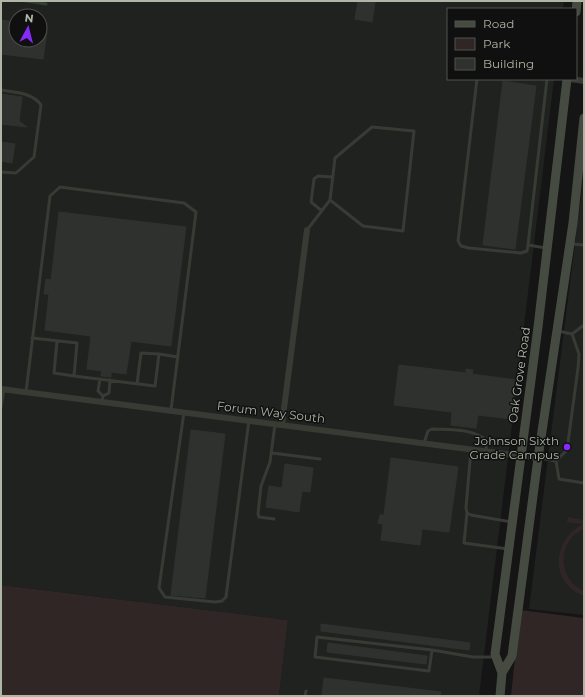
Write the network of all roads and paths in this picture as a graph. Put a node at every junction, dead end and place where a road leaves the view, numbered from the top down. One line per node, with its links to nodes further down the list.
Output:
1 (26, 1): 2 (lane)
2 (46, 4)
3 (476, 80): 14 (lane)
4 (547, 80): 14 (lane)
5 (569, 80): 16 (street, Oak Grove Road)
6 (1, 90): 8 (lane)
7 (584, 118): 13 (street, Oak Grove Road)
8 (1, 172)
9 (332, 178): 10 (lane); 10 (lane); 11 (lane)
10 (330, 200): 11 (lane)
11 (322, 211): 12 (lane)
12 (307, 230): 36 (street)
13 (570, 244): 15 (lane); 18 (street, Oak Grove Road)
14 (528, 245): 16 (lane)
15 (584, 245)
16 (546, 248): 41 (street, Oak Grove Road)
17 (584, 325): 19 (lane)
18 (557, 331): 19 (lane); 42 (street, Oak Grove Road)
19 (572, 334): 44 (lane)
20 (32, 338): 21 (lane); 23 (lane); 29 (lane)
21 (57, 341): 24 (lane); 24 (lane)
22 (159, 354): 23 (lane); 27 (lane); 27 (lane)
23 (178, 357): 32 (lane)
24 (74, 376): 25 (lane)
25 (100, 379): 26 (lane); 30 (lane)
26 (110, 380): 27 (lane); 30 (lane)
27 (137, 384)
28 (3, 389): 29 (street, Forum Way South); 31 (lane)
29 (26, 392): 30 (street, Forum Way South)
30 (103, 399): 32 (street, Forum Way South)
31 (1, 407)
32 (171, 410): 33 (street, Forum Way South)
33 (184, 412): 34 (street, Forum Way South); 34 (lane)
34 (249, 420): 35 (street, Forum Way South)
35 (275, 424): 36 (street, Forum Way South); 40 (lane)
36 (282, 424): 37 (street, Forum Way South)
37 (424, 443): 38 (street, Forum Way South); 39 (lane)
38 (471, 449): 39 (street, Forum Way South); 46 (lane)
39 (486, 450): 41 (street, Forum Way South)
40 (272, 453): 43 (lane); 47 (lane)
41 (520, 455): 42 (street, Forum Way South); 48 (street, Oak Grove Road)
42 (538, 458): 44 (lane); 52 (street, Oak Grove Road)
43 (320, 459)
44 (556, 461): 45 (lane)
45 (584, 483)
46 (467, 513): 48 (lane); 49 (lane)
47 (274, 519)
48 (512, 522): 49 (street, Oak Grove Road)
49 (508, 549): 51 (street, Oak Grove Road)
50 (432, 650): 50 (lane); 51 (lane)
51 (496, 657): 52 (street, Oak Grove Road)
52 (502, 673): 55 (street, Oak Grove Road)
53 (306, 691): 54 (lane)
54 (305, 696)
55 (500, 696)

